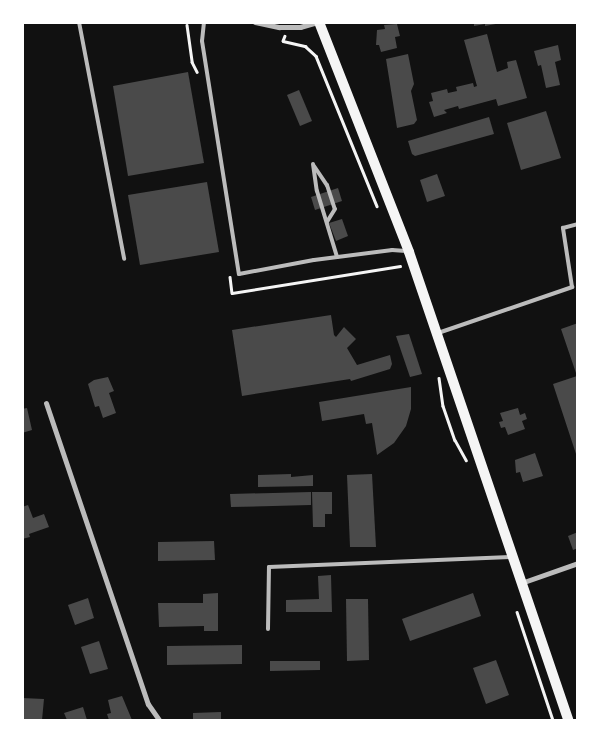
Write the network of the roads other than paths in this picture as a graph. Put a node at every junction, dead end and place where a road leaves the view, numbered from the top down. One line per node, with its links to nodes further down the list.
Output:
1 (79, 22): 9 (lane)
2 (204, 22): 8 (lane)
3 (255, 22): 4 (street)
4 (318, 22): 7 (main road)
5 (327, 222): 5 (lane); 8 (lane)
6 (578, 224): 10 (lane)
7 (408, 252): 8 (lane); 10 (main road)
8 (337, 257)
9 (124, 259)
10 (436, 334): 12 (main road)
11 (46, 403): 16 (street)
12 (512, 557): 14 (main road); 15 (lane)
13 (578, 563): 14 (street)
14 (521, 583): 17 (main road)
15 (268, 629)
16 (159, 720)
17 (568, 720)

